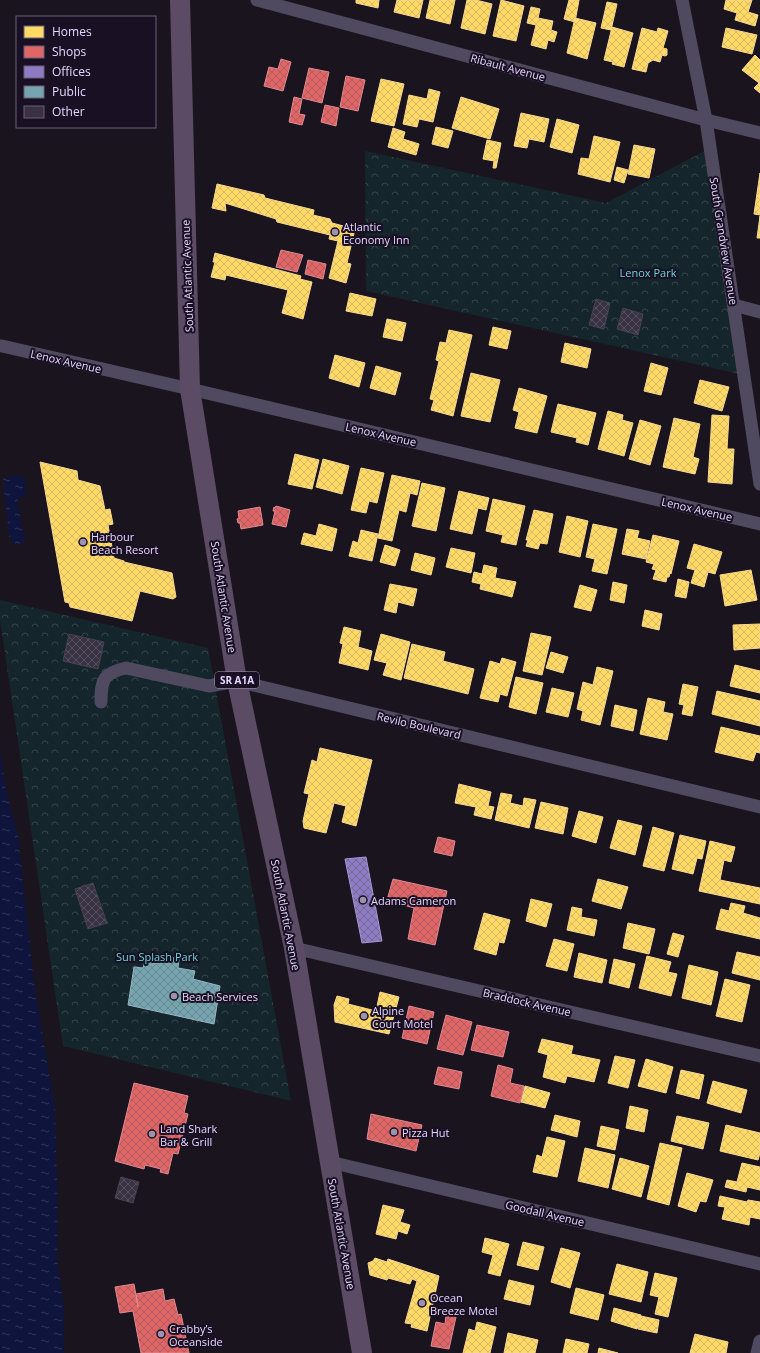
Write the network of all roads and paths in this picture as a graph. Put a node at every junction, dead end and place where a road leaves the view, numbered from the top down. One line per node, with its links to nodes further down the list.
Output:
1 (180, 0): 9 (main road, South Atlantic Avenue / SR A1A)
2 (257, 0): 4 (street, Ribault Avenue)
3 (682, 0): 4 (street, South Grandview Avenue)
4 (706, 120): 5 (street, Ribault Avenue); 6 (street, South Grandview Avenue)
5 (760, 133)
6 (734, 305): 7 (street); 10 (street, South Grandview Avenue)
7 (760, 312)
8 (2, 346): 9 (street, Lenox Avenue)
9 (190, 389): 11 (street, Lenox Avenue); 12 (main road, South Atlantic Avenue / SR A1A)
10 (760, 484)
11 (760, 524)
12 (237, 681): 13 (street, Revilo Boulevard); 14 (street, Revilo Boulevard); 15 (main road, South Atlantic Avenue / SR A1A)
13 (100, 702)
14 (760, 807)
15 (294, 948): 16 (street, Braddock Avenue); 17 (main road, South Atlantic Avenue / SR A1A)
16 (760, 1056)
17 (330, 1162): 18 (street, Goodall Avenue); 20 (main road, South Atlantic Avenue / SR A1A)
18 (760, 1264)
19 (760, 1341): 21 (street)
20 (362, 1353)
21 (757, 1353)

